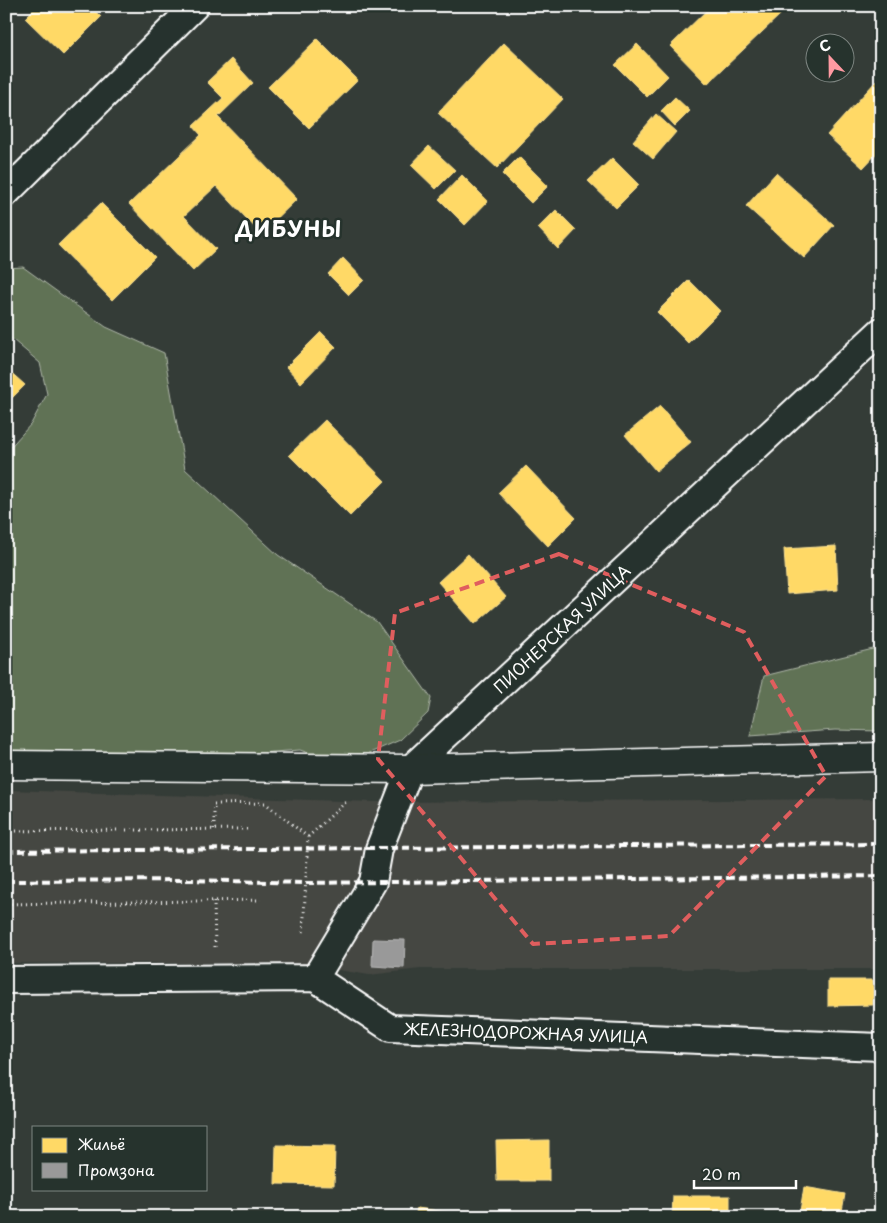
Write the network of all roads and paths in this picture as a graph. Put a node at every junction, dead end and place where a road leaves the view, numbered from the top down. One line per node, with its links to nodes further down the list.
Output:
1 (195, 6): 2 (street)
2 (6, 193)
3 (881, 331): 7 (street, ПИОНЕРСКАЯ УЛИЦА)
4 (881, 757): 7 (street)
5 (6, 765): 6 (street)
6 (378, 769): 7 (street); 11 (path)
7 (410, 769): 17 (street, ПИОНЕРСКАЯ УЛИЦА)
8 (214, 829): 9 (path); 10 (path); 11 (path)
9 (250, 829)
10 (6, 831)
11 (308, 837): 15 (path)
12 (261, 900): 13 (path)
13 (214, 901): 14 (path); 16 (path)
14 (6, 904)
15 (303, 937)
16 (224, 949)
17 (315, 978): 18 (street); 19 (street, ЖЕЛЕЗНОДОРОЖНАЯ УЛИЦА)
18 (6, 980)
19 (881, 1047)

